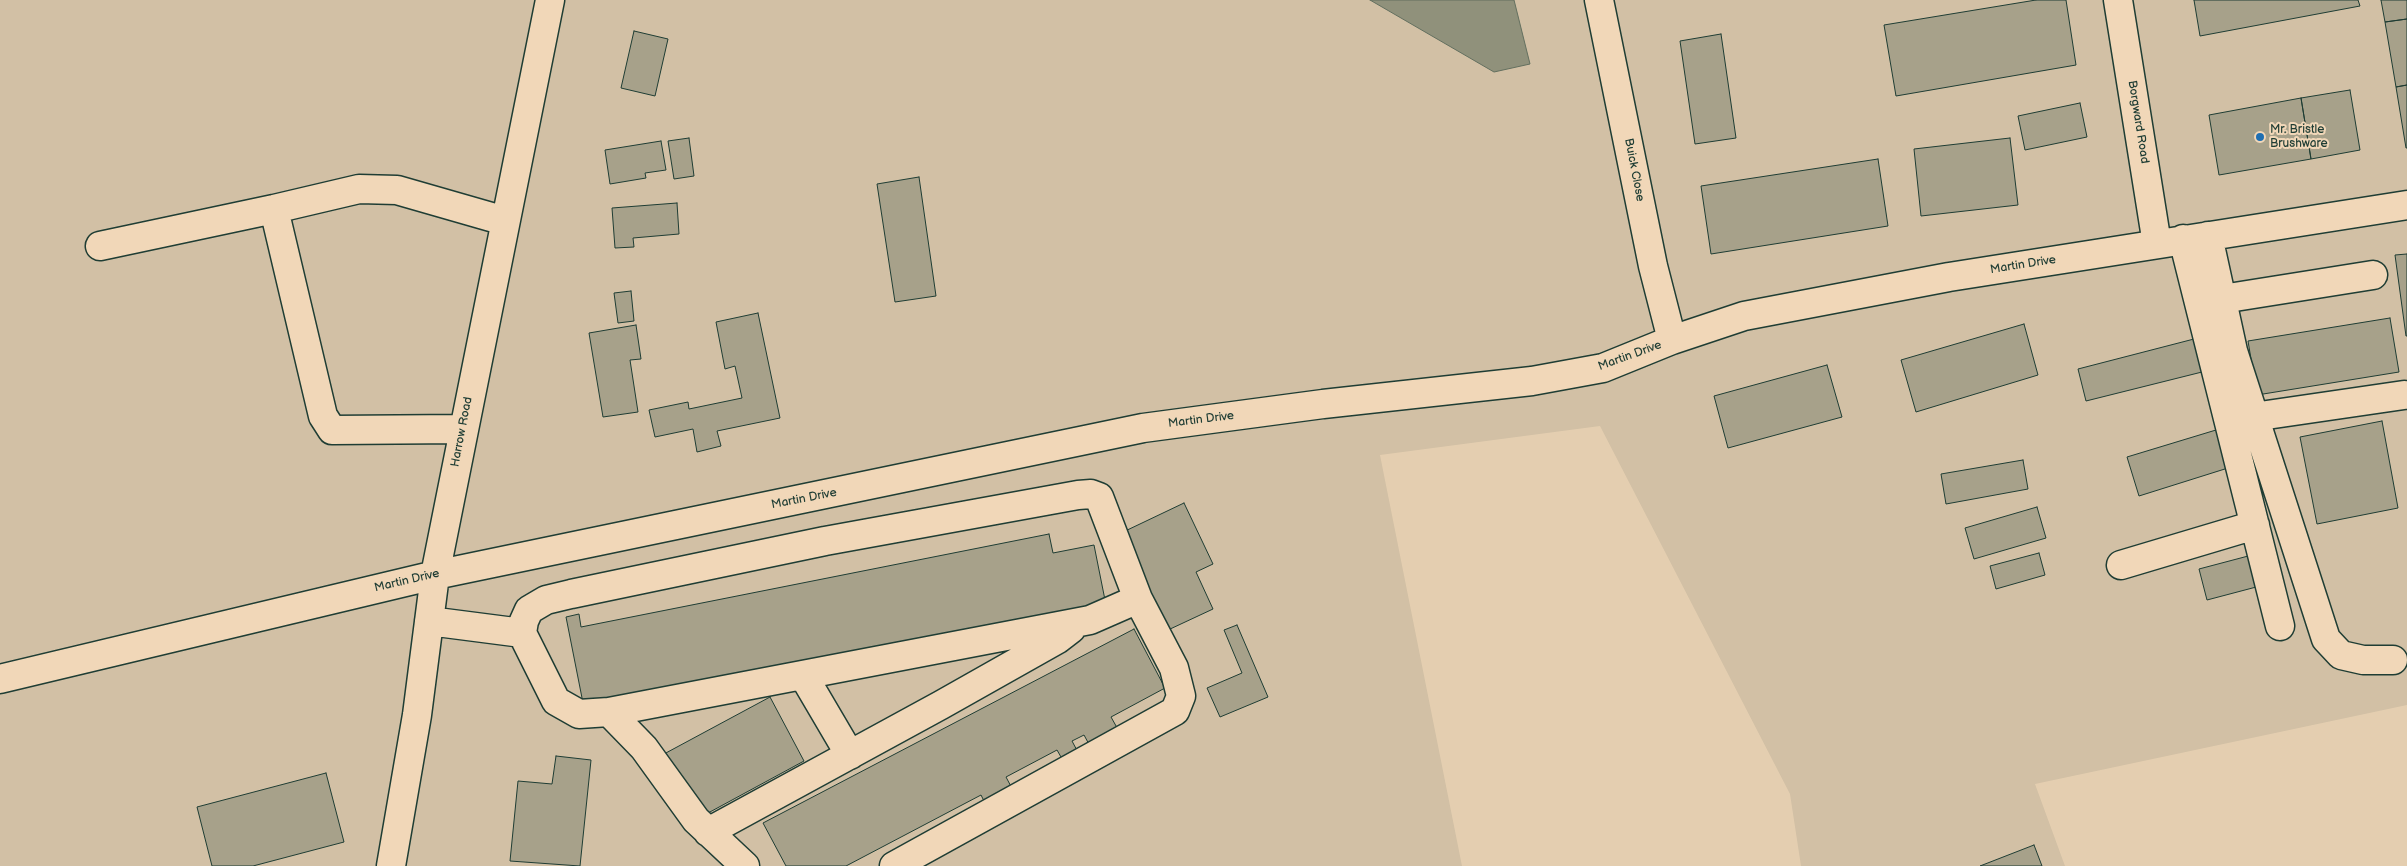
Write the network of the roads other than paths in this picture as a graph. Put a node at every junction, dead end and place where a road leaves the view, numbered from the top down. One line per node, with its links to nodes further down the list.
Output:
1 (550, 0): 6 (street, Harrow Road)
2 (1599, 0): 11 (street, Buick Close)
3 (2118, 0): 7 (street, Borgward Road)
4 (2407, 205): 7 (street, Martin Drive)
5 (274, 209): 6 (street); 8 (street); 14 (street)
6 (505, 221): 14 (street, Harrow Road)
7 (2183, 240): 10 (street); 11 (street, Martin Drive); 15 (street)
8 (100, 246)
9 (2373, 276): 10 (street)
10 (2222, 299): 13 (street)
11 (1672, 340): 17 (street, Martin Drive)
12 (2404, 395): 13 (street)
13 (2253, 417): 23 (street)
14 (462, 429): 17 (street, Harrow Road)
15 (2255, 525): 16 (street); 21 (street)
16 (2121, 565)
17 (435, 574): 20 (street, Harrow Road); 25 (street, Martin Drive)
18 (1138, 599): 19 (street); 22 (street); 31 (street)
19 (1090, 620): 24 (street); 27 (street)
20 (429, 621): 22 (street); 29 (street, Harrow Road)
21 (2280, 626)
22 (522, 632): 26 (street)
23 (2393, 660)
24 (803, 675): 26 (street); 27 (street)
25 (0, 678)
26 (609, 712): 28 (street)
27 (850, 755): 28 (street)
28 (708, 832): 30 (street)
29 (390, 866)
30 (745, 866)
31 (894, 866)

